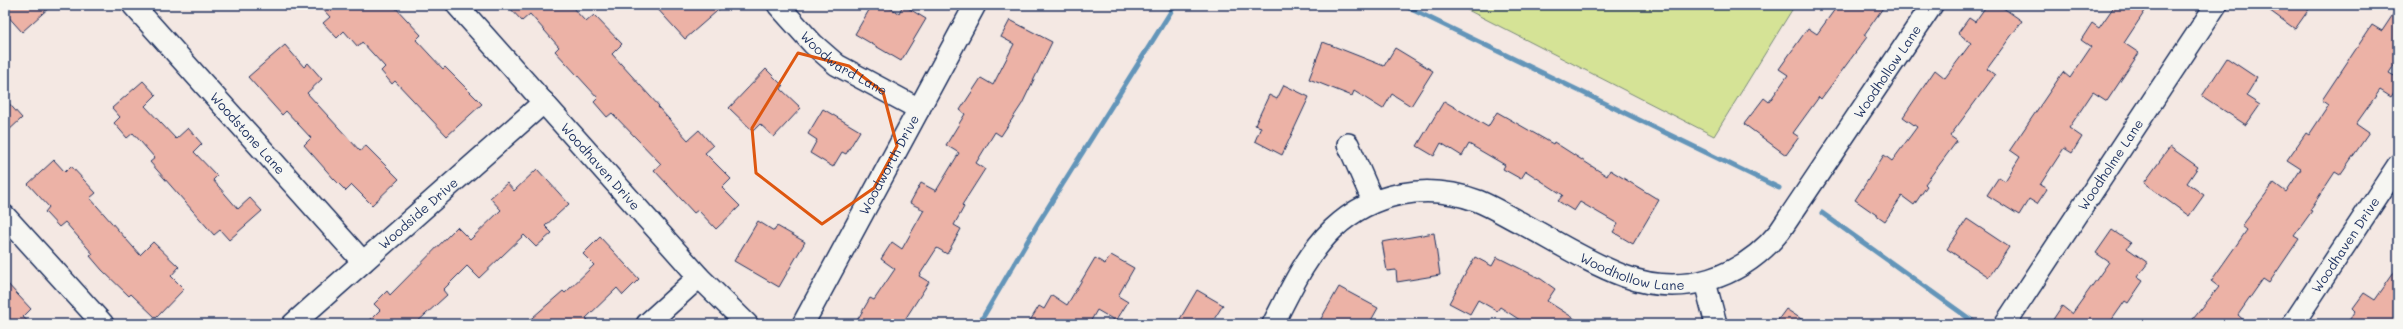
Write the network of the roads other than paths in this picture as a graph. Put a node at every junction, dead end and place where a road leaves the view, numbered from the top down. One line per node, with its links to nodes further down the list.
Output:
1 (133, 5): 13 (street, Woodstone Lane)
2 (457, 5): 7 (street, Woodhaven Drive)
3 (778, 5): 8 (street, Woodward Lane)
4 (975, 5): 8 (street, Woodworth Drive)
5 (1932, 5): 15 (street, Woodhollow Lane)
6 (2216, 5): 23 (street, Woodholme Lane)
7 (544, 102): 13 (street, Woodside Drive); 14 (street, Woodhaven Drive)
8 (919, 109): 20 (street, Woodworth Drive)
9 (1348, 144): 11 (street)
10 (2398, 165): 24 (street, Woodhaven Drive)
11 (1373, 201): 15 (street, Woodhollow Lane); 21 (street, Woodhollow Lane)
12 (5, 216): 16 (street)
13 (363, 262): 17 (street, Woodside Drive)
14 (699, 277): 18 (street); 19 (street, Woodhaven Drive)
15 (1705, 282): 22 (street)
16 (103, 324)
17 (293, 324)
18 (647, 324)
19 (747, 324)
20 (803, 324)
21 (1273, 324)
22 (1716, 324)
23 (2005, 324)
24 (2293, 324)

